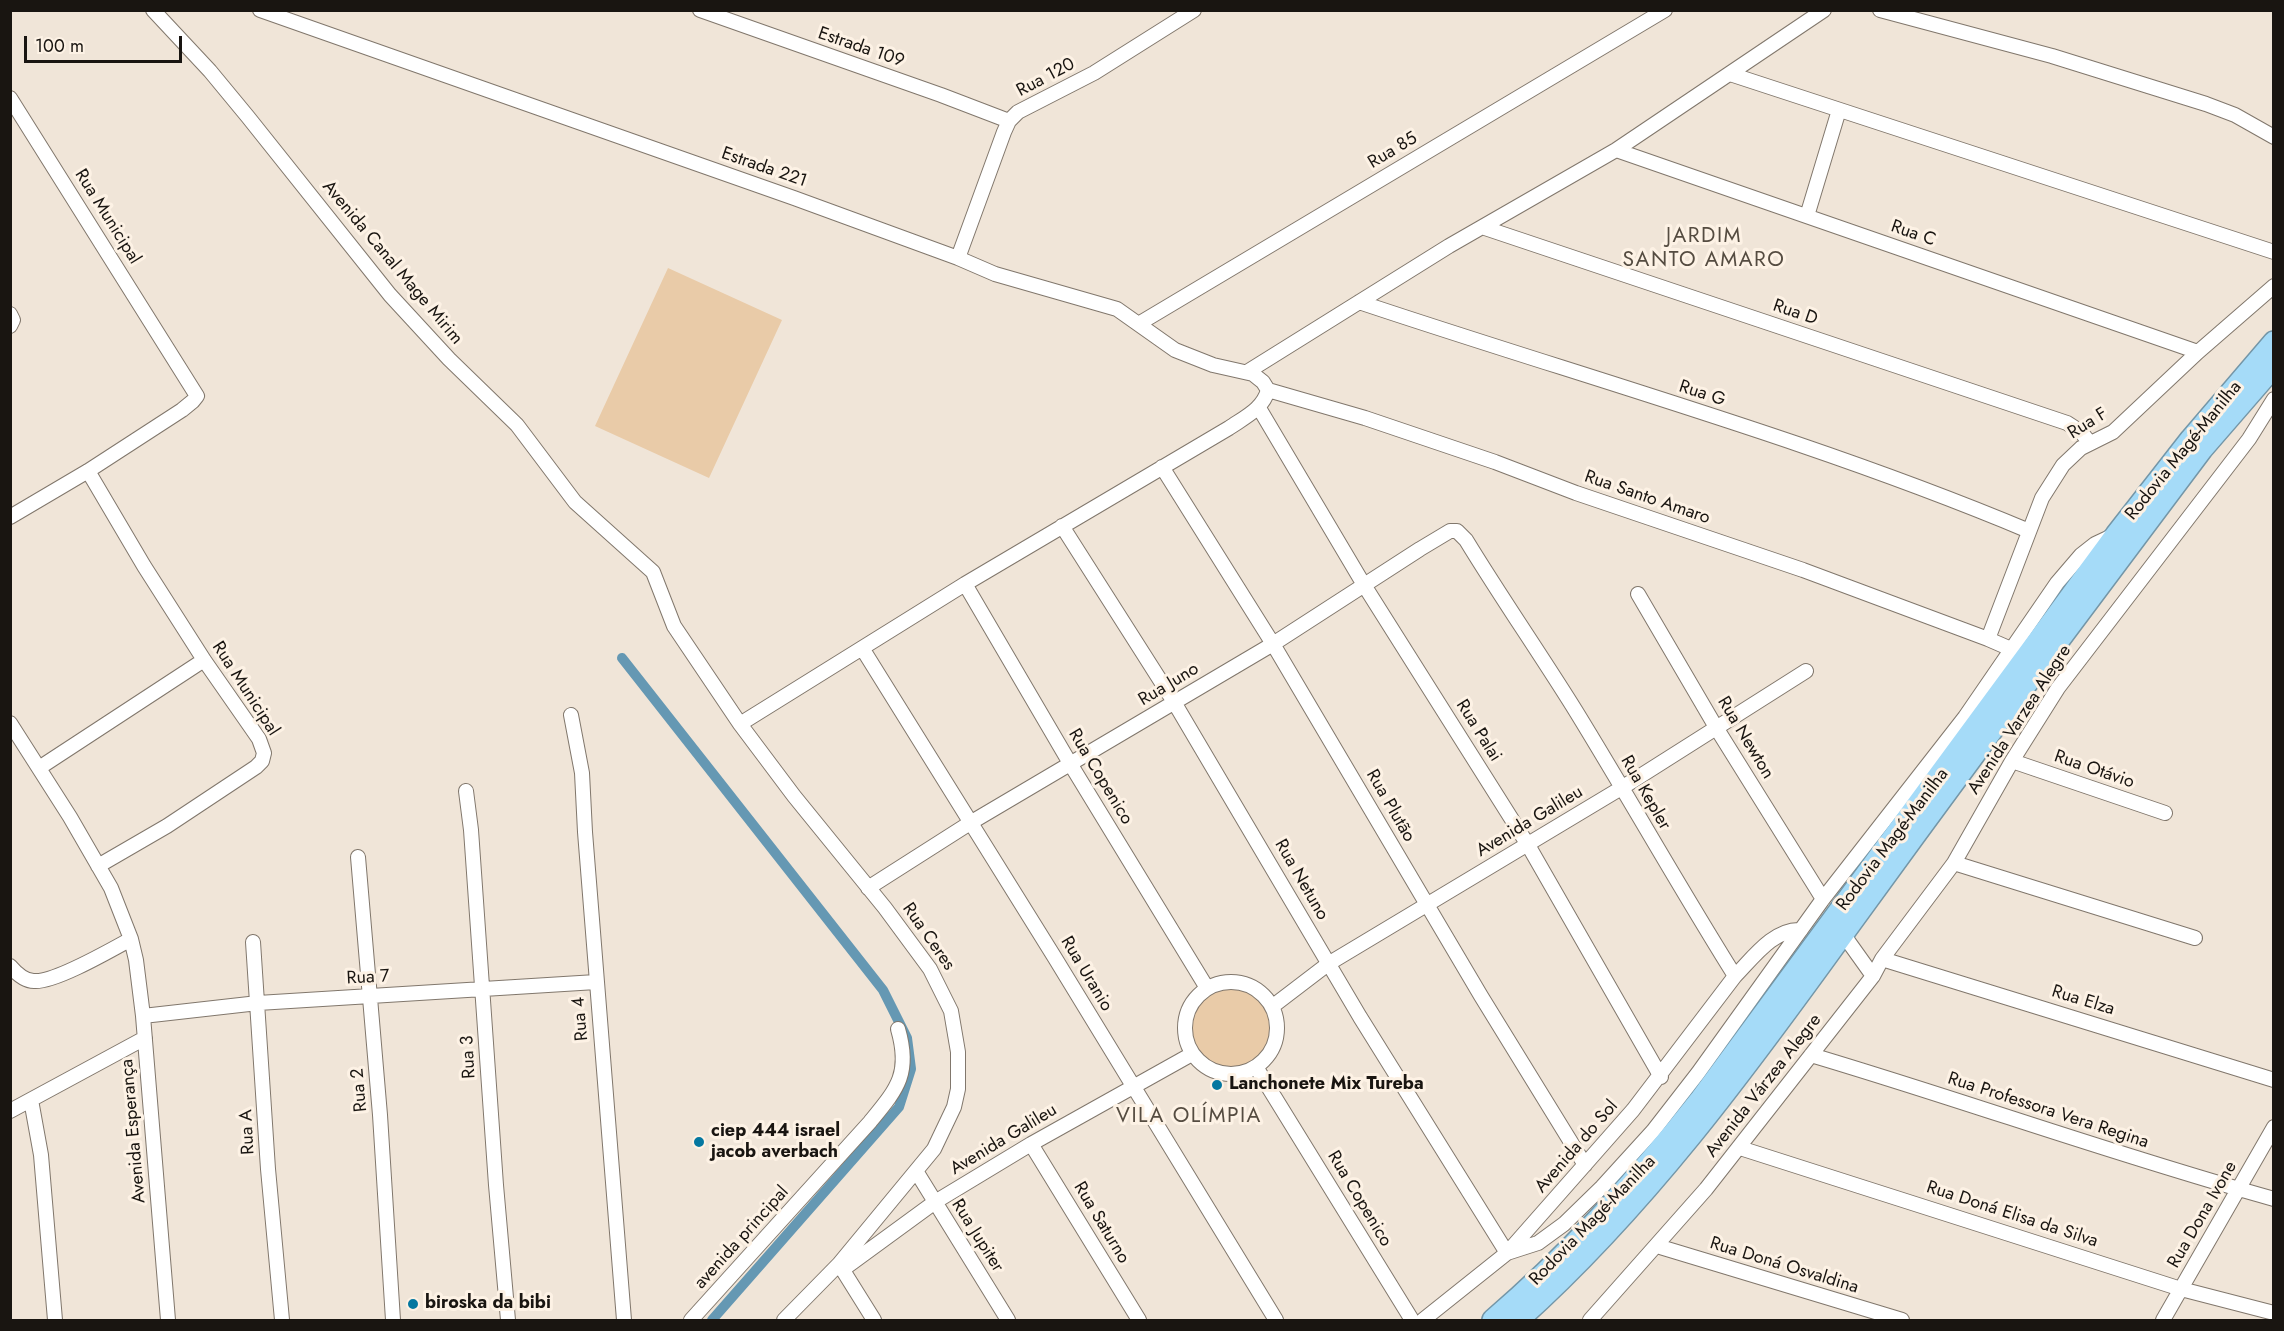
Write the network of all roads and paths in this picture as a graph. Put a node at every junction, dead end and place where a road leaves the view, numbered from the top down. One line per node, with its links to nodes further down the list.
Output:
1 (153, 10): 38 (street, Avenida Canal Mage Mirim)
2 (260, 10): 17 (street, Estrada 221)
3 (700, 10): 11 (street, Estrada 109)
4 (1194, 10): 11 (street, Rua 120)
5 (1665, 10): 21 (street, Rua 85)
6 (1824, 10): 8 (street)
7 (1880, 10): 12 (street)
8 (1730, 74): 10 (street); 13 (street)
9 (10, 98): 32 (street, Rua Municipal)
10 (1839, 110): 14 (street); 16 (street)
11 (1009, 121): 17 (street, Rua 120)
12 (2274, 137)
13 (1617, 150): 14 (street, Rua C); 15 (street)
14 (1807, 216): 24 (street, Rua C)
15 (1482, 227): 19 (street); 30 (street, Rua D)
16 (2274, 252)
17 (958, 258): 21 (street, Estrada 221)
18 (2274, 286): 24 (street, Rua F)
19 (1359, 302): 26 (street); 35 (street, Rua G)
20 (10, 314): 22 (street)
21 (1140, 323): 26 (street, Estrada 221)
22 (10, 326)
23 (2274, 342): 36 (highway, Rodovia Magé-Manilha)
24 (2198, 352): 30 (street, Rua F)
25 (2274, 366): 68 (highway, Rodovia Magé-Manilha)
26 (1247, 372): 27 (street)
27 (1268, 390): 29 (street); 42 (street, Rua Santo Amaro)
28 (2274, 399): 53 (street, Avenida Varzea Alegre)
29 (1258, 408): 31 (street); 40 (street, Rua Palai)
30 (2090, 443): 35 (street, Rua F)
31 (1162, 467): 34 (street); 43 (street, Rua Plutão)
32 (88, 471): 33 (street, Rua Municipal); 46 (street, Rua Municipal)
33 (10, 517)
34 (1062, 526): 39 (street); 48 (street, Rua Netuno)
35 (2029, 531): 42 (street, Rua F)
36 (2116, 535): 45 (street); 121 (highway, Rodovia Magé-Manilha)
37 (1478, 558): 40 (street, Rua Juno); 56 (street, Rua Kepler)
38 (658, 584): 51 (street, Rua Ceres)
39 (965, 584): 44 (street); 54 (street, Rua Copenico)
40 (1364, 585): 43 (street, Rua Juno); 60 (street, Rua Palai)
41 (1638, 594): 52 (street, Rua Newton)
42 (1988, 639): 45 (street, Rua Santo Amaro)
43 (1273, 644): 48 (street, Rua Juno); 66 (street, Rua Plutão)
44 (862, 648): 51 (street); 59 (street, Rua Uranio)
45 (2012, 650): 65 (street)
46 (204, 660): 55 (street); 63 (street, Rua Municipal)
47 (1806, 671): 52 (street, Avenida Galileu)
48 (1174, 702): 54 (street, Rua Juno); 73 (street, Rua Netuno)
49 (571, 716): 77 (street, Rua 4)
50 (10, 723): 55 (street)
51 (740, 724): 64 (street, Rua Ceres)
52 (1717, 729): 56 (street, Avenida Galileu); 65 (street, Rua Newton)
53 (2012, 761): 58 (street, Rua Otávio); 62 (street, Avenida Varzea Alegre)
54 (1071, 765): 59 (street, Rua Juno); 78 (street, Rua Copenico)
55 (39, 768): 63 (street)
56 (1623, 788): 60 (street, Avenida Galileu); 75 (street, Rua Kepler)
57 (466, 791): 79 (street, Rua 3)
58 (2165, 813)
59 (970, 823): 64 (street, Rua Juno); 91 (street, Rua Uranio)
60 (1528, 845): 66 (street, Avenida Galileu); 89 (street, Rua Palai)
61 (358, 857): 80 (street, Rua 2)
62 (1954, 863): 69 (street); 72 (street, Avenida Várzea Alegre)
63 (98, 866): 70 (street)
64 (868, 888): 98 (street, Rua Ceres)
65 (1823, 899): 67 (street)
66 (1426, 905): 73 (street, Avenida Galileu); 97 (street, Rua Plutão)
67 (1801, 930): 75 (street); 103 (street)
68 (1843, 934): 76 (street); 122 (highway, Rodovia Magé-Manilha)
69 (2194, 938)
70 (130, 939): 74 (street); 83 (street, Avenida Esperança)
71 (253, 942): 81 (street, Rua A)
72 (1882, 959): 76 (street, Avenida Várzea Alegre); 90 (street, Rua Elza)
73 (1328, 964): 82 (street, Avenida Galileu); 103 (street, Rua Netuno)
74 (10, 966)
75 (1735, 976): 89 (street, Avenida do Sol)
76 (1873, 976): 87 (street, Avenida Várzea Alegre)
77 (596, 982): 79 (street, Rua 7); 112 (street, Rua 4)
78 (1207, 988): 82 (street); 86 (street)
79 (484, 990): 80 (street, Rua 7); 111 (street, Rua 3)
80 (370, 996): 81 (street, Rua 7); 110 (street, Rua 2)
81 (258, 1003): 83 (street, Rua 7); 109 (street, Rua A)
82 (1272, 1006): 88 (street)
83 (143, 1016): 85 (street, Avenida Esperança)
84 (898, 1029): 113 (street, avenida principal)
85 (145, 1038): 92 (street); 108 (street, Avenida Esperança)
86 (1192, 1054): 88 (street); 91 (street, Avenida Galileu)
87 (1811, 1055): 96 (street, Avenida Várzea Alegre); 99 (street, Rua Professora Vera Regina)
88 (1256, 1066): 119 (street, Rua Copenico)
89 (1661, 1077): 97 (street, Avenida do Sol)
90 (2274, 1080)
91 (1131, 1086): 95 (street, Avenida Galileu); 118 (street, Rua Uranio)
92 (32, 1100): 93 (street); 107 (street)
93 (10, 1111)
94 (2274, 1127): 99 (street, Rua Dona Ivone)
95 (1031, 1144): 101 (street, Avenida Galileu); 117 (street, Rua Saturno)
96 (1740, 1148): 102 (street, Avenida Várzea Alegre); 105 (street, Rua Doná Elisa da Silva)
97 (1585, 1165): 103 (street, Avenida do Sol)
98 (916, 1171): 101 (street, Rua Jupiter); 104 (street, Rua Ceres)
99 (2239, 1190): 100 (street, Rua Professora Vera Regina); 105 (street, Rua Dona Ivone)
100 (2274, 1199)
101 (935, 1202): 104 (street, Avenida Galileu); 116 (street, Rua Jupiter)
102 (1657, 1246): 123 (street, Avenida Várzea Alegre); 124 (street, Rua Doná Osvaldina)
103 (1507, 1253): 120 (street, Avenida do Sol)
104 (841, 1267): 114 (street, Rua Ceres); 115 (street)
105 (2181, 1289): 106 (street, Rua Doná Elisa da Silva); 125 (street, Rua Dona Ivone)
106 (2274, 1313)
107 (55, 1320)
108 (168, 1320)
109 (282, 1320)
110 (393, 1320)
111 (507, 1320)
112 (624, 1320)
113 (691, 1320)
114 (784, 1320)
115 (874, 1320)
116 (1008, 1320)
117 (1139, 1320)
118 (1276, 1320)
119 (1412, 1320)
120 (1424, 1320)
121 (1493, 1320)
122 (1518, 1320)
123 (1590, 1320)
124 (1902, 1320)
125 (2163, 1320)

